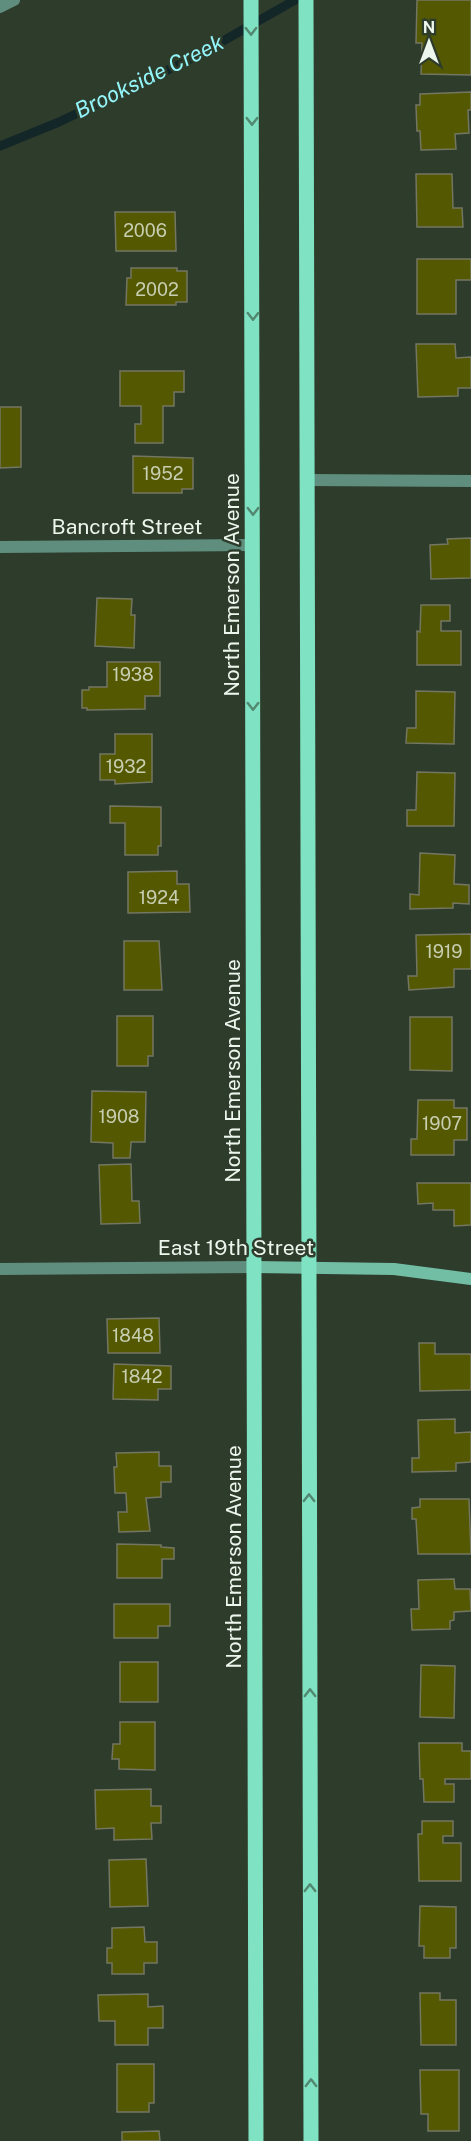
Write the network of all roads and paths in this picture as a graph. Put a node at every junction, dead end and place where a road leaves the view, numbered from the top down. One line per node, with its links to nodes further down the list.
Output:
1 (14, 0): 4 (street)
2 (251, 0): 7 (main road, North Emerson Avenue, one-way to 7)
3 (306, 0): 5 (main road)
4 (0, 7)
5 (307, 480): 6 (street); 10 (main road)
6 (471, 481)
7 (253, 545): 8 (street, Bancroft Street); 9 (main road, North Emerson Avenue, one-way to 9)
8 (0, 547)
9 (254, 1267): 10 (street, East 19th Street); 11 (street, East 19th Street); 13 (main road, North Emerson Avenue)
10 (309, 1267): 12 (street, East 19th Street); 14 (main road, one-way to 10)
11 (0, 1269)
12 (471, 1279)
13 (256, 2141)
14 (311, 2141)

